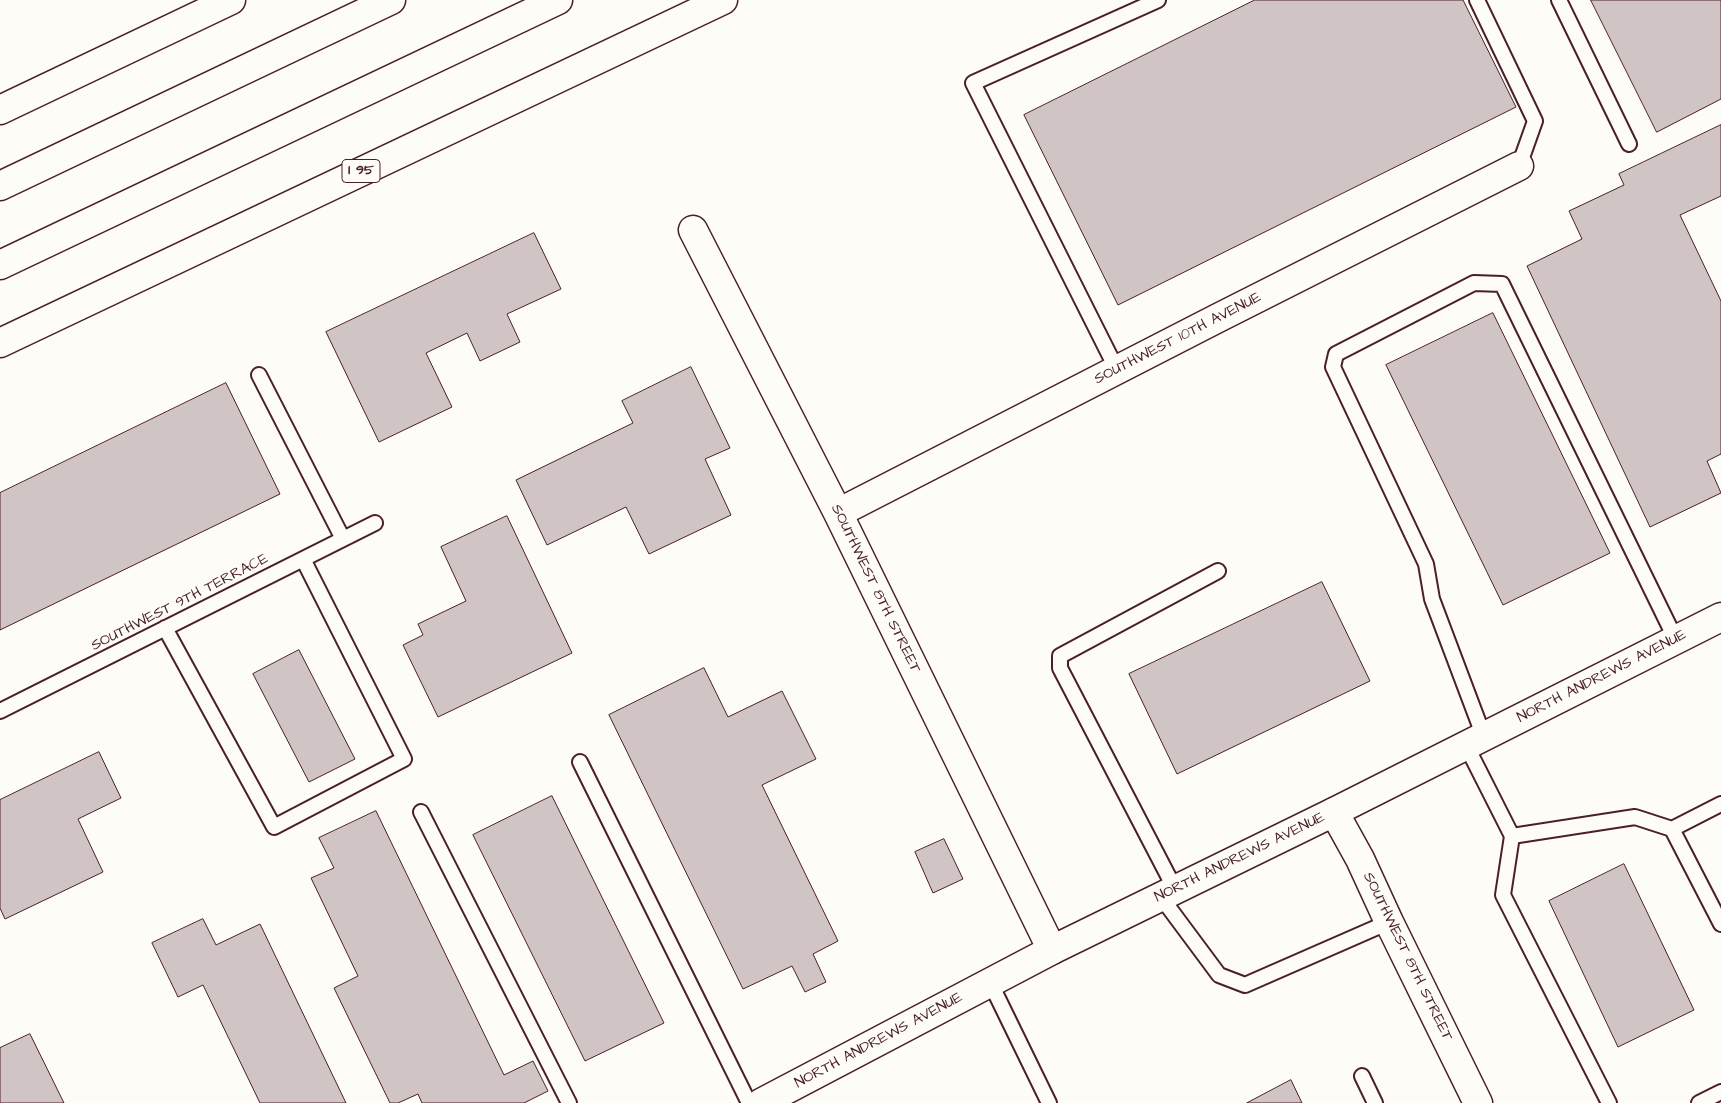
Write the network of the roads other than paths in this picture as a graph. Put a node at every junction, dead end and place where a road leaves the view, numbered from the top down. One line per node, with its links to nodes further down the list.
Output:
1 (231, 0): 8 (main road)
2 (558, 0): 13 (main road)
3 (723, 0): 14 (main road, I 95)
4 (1158, 0): 15 (lane)
5 (1477, 0): 10 (lane)
6 (1559, 0): 9 (lane)
7 (387, 1): 11 (main road)
8 (0, 110)
9 (1629, 144)
10 (1519, 166): 15 (main road, SOUTHWEST 10TH AVENUE)
11 (0, 186)
12 (693, 230): 17 (main road, SOUTHWEST 8TH STREET)
13 (0, 265)
14 (0, 343)
15 (1117, 370): 17 (main road, SOUTHWEST 10TH AVENUE)
16 (260, 375): 19 (lane)
17 (838, 513): 36 (main road, SOUTHWEST 8TH STREET)
18 (375, 523): 19 (lane, SOUTHWEST 9TH TERRACE)
19 (343, 539): 20 (lane, SOUTHWEST 9TH TERRACE)
20 (303, 559): 23 (lane, SOUTHWEST 9TH TERRACE); 23 (lane)
21 (1218, 571): 33 (lane)
22 (1721, 617): 24 (main road, NORTH ANDREWS AVENUE)
23 (165, 628): 25 (lane, SOUTHWEST 9TH TERRACE)
24 (1676, 640): 26 (main road, NORTH ANDREWS AVENUE); 26 (lane)
25 (0, 712)
26 (1475, 741): 30 (main road, NORTH ANDREWS AVENUE); 32 (lane)
27 (580, 762): 40 (lane)
28 (1721, 804): 31 (lane)
29 (421, 812): 41 (lane)
30 (1334, 812): 33 (main road, NORTH ANDREWS AVENUE); 34 (main road, SOUTHWEST 8TH STREET)
31 (1672, 829): 32 (lane); 35 (lane)
32 (1512, 836): 45 (lane)
33 (1168, 893): 34 (lane); 36 (main road, NORTH ANDREWS AVENUE)
34 (1389, 922): 44 (main road, SOUTHWEST 8TH STREET)
35 (1721, 924)
36 (1052, 950): 37 (main road, NORTH ANDREWS AVENUE)
37 (990, 982): 40 (main road, NORTH ANDREWS AVENUE); 42 (lane)
38 (1362, 1076): 43 (lane)
39 (1721, 1092): 46 (lane)
40 (765, 1101)
41 (569, 1103)
42 (1049, 1103)
43 (1375, 1103)
44 (1478, 1103)
45 (1609, 1103)
46 (1699, 1103)

